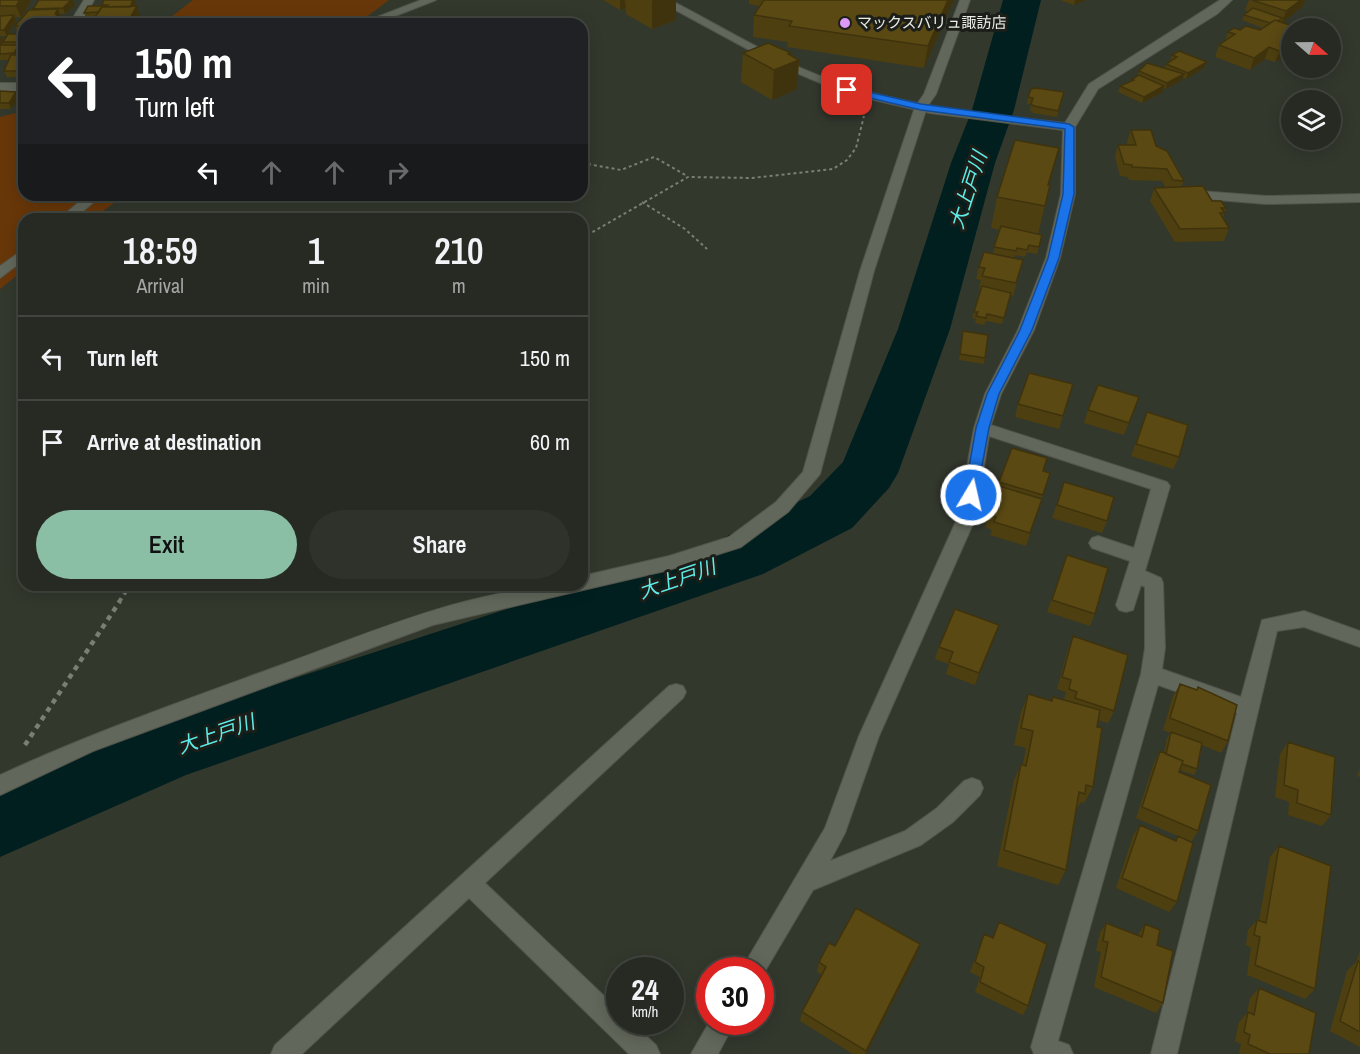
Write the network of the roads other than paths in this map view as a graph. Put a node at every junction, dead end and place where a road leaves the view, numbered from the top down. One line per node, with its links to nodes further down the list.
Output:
1 (89, 0): 6 (street)
2 (431, 0): 7 (street)
3 (663, 0): 10 (street)
4 (965, 0): 10 (street)
5 (1227, 0): 11 (street)
6 (78, 18)
7 (382, 18)
8 (0, 87): 9 (street)
9 (18, 87)
10 (921, 107): 11 (street); 21 (street)
11 (1069, 127): 18 (street)
12 (1186, 194): 13 (street)
13 (1360, 198)
14 (88, 201): 15 (street)
15 (73, 213)
16 (18, 258): 17 (street)
17 (0, 274)
18 (982, 428): 20 (street); 30 (street)
19 (1098, 543): 20 (street)
20 (1137, 566): 23 (street); 25 (street)
21 (588, 582)
22 (549, 591): 28 (street)
23 (1126, 605)
24 (1360, 639): 27 (street)
25 (1151, 674): 27 (street); 37 (street)
26 (676, 692): 31 (street)
27 (1249, 708): 38 (street)
28 (0, 785)
29 (972, 788): 30 (street)
30 (805, 882): 32 (street)
31 (469, 883): 34 (street); 35 (street)
32 (761, 957)
33 (715, 1035): 36 (street)
34 (284, 1054)
35 (647, 1054)
36 (704, 1054)
37 (1060, 1054)
38 (1164, 1054)

